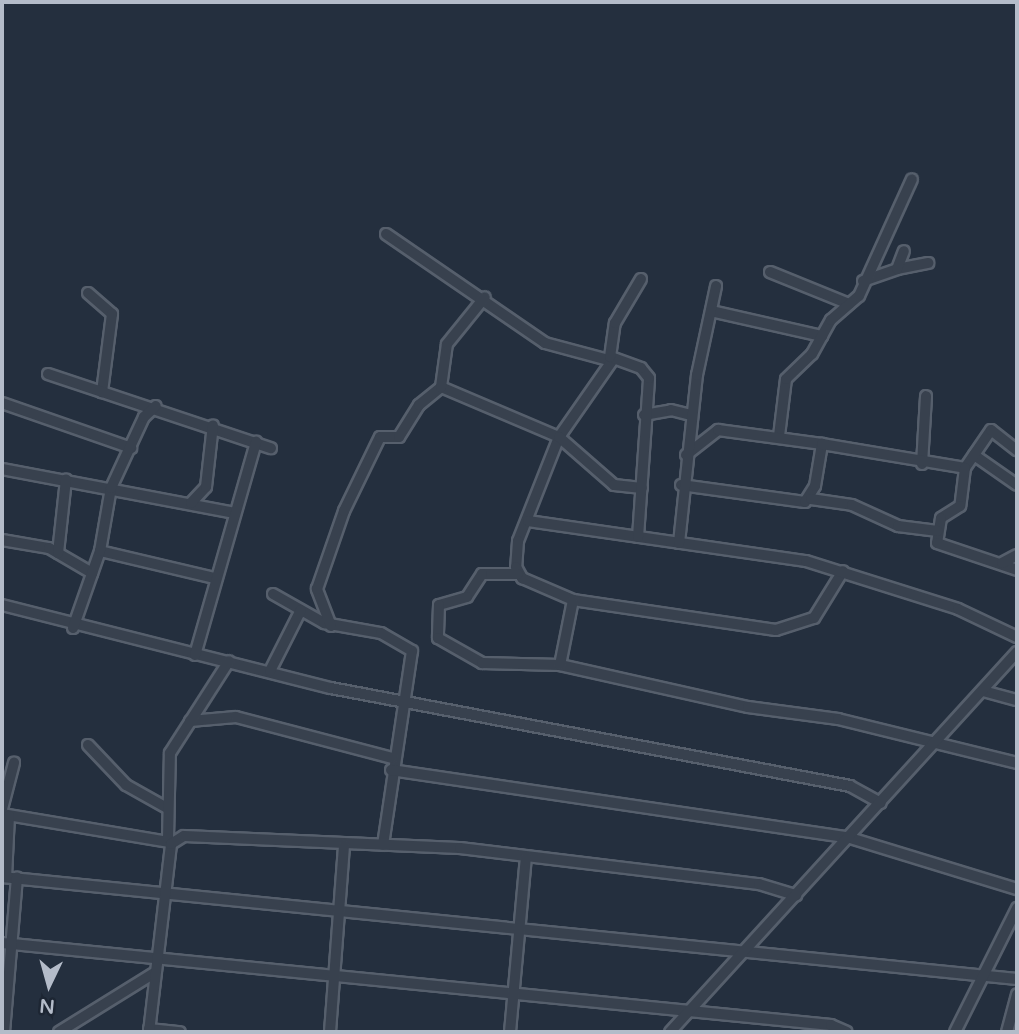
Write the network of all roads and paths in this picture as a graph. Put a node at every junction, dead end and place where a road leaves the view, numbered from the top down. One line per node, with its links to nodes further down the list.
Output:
1 (912, 179): 8 (street)
2 (386, 234): 11 (street)
3 (904, 251): 5 (street)
4 (928, 264): 5 (street)
5 (897, 269): 8 (street)
6 (771, 272): 12 (street)
7 (641, 279): 15 (street)
8 (863, 281): 12 (street)
9 (716, 286): 13 (street)
10 (88, 293): 18 (street)
11 (485, 297): 15 (street); 17 (street)
12 (849, 304): 14 (street)
13 (712, 311): 14 (street); 23 (street)
14 (822, 336): 25 (street)
15 (612, 361): 22 (street); 26 (street)
16 (48, 374): 18 (street)
17 (441, 387): 26 (street); 63 (street)
18 (102, 393): 21 (street)
19 (926, 396): 34 (street)
20 (2, 403): 29 (street)
21 (156, 406): 24 (street); 29 (street)
22 (645, 415): 23 (street); 41 (street)
23 (691, 415): 32 (street)
24 (213, 425): 27 (street); 43 (street)
25 (779, 436): 28 (street); 32 (street)
26 (559, 437): 41 (street); 45 (street)
27 (256, 442): 30 (street); 44 (street)
28 (822, 444): 34 (street); 42 (street)
29 (131, 448): 40 (street)
30 (271, 448)
31 (1017, 450): 33 (street)
32 (686, 455): 38 (street)
33 (974, 456): 35 (street); 39 (street)
34 (922, 464): 35 (street)
35 (965, 468): 46 (street)
36 (2, 470): 37 (street)
37 (66, 479): 40 (street); 51 (street)
38 (681, 485): 42 (street); 49 (street)
39 (1017, 485)
40 (110, 488): 43 (street); 50 (street)
41 (642, 488): 47 (street)
42 (811, 499): 46 (street)
43 (191, 503): 44 (street)
44 (235, 513): 58 (street)
45 (528, 521): 47 (street); 57 (street)
46 (938, 531): 53 (street)
47 (638, 537): 49 (street)
48 (2, 540): 51 (street)
49 (679, 543): 55 (street)
50 (100, 551): 56 (street); 58 (street)
51 (58, 553): 56 (street)
52 (1017, 555): 53 (street)
53 (1002, 563): 54 (street)
54 (1017, 570)
55 (843, 571): 60 (street); 65 (street)
56 (92, 573): 64 (street)
57 (518, 574): 60 (street); 69 (street)
58 (214, 578): 67 (street)
59 (273, 594): 62 (street)
60 (573, 600): 69 (street)
61 (2, 605): 64 (street)
62 (301, 610): 63 (street); 70 (street)
63 (331, 626): 73 (street)
64 (73, 628): 67 (street)
65 (1017, 637)
66 (1017, 652): 71 (street)
67 (195, 655): 68 (street)
68 (229, 661): 70 (street); 74 (street)
69 (560, 665): 75 (street)
70 (270, 671): 73 (street)
71 (983, 691): 72 (street); 75 (street)
72 (1017, 700)
73 (406, 702): 79 (street); 80 (street)
74 (190, 721): 79 (street); 81 (street)
75 (938, 744): 78 (street); 80 (street)
76 (88, 745): 81 (street)
77 (14, 762): 82 (street)
78 (1017, 763)
79 (391, 764): 83 (street); 86 (street)
80 (881, 803): 83 (street)
81 (167, 808): 84 (street)
82 (4, 813): 84 (street); 88 (street)
83 (850, 838): 89 (street); 91 (street)
84 (169, 841): 85 (street); 90 (street)
85 (344, 845): 86 (street); 93 (street)
86 (383, 845): 87 (street)
87 (526, 857): 91 (street); 94 (street)
88 (8, 878): 90 (street); 95 (street)
89 (1017, 889)
90 (163, 893): 93 (street); 97 (street)
91 (796, 895): 96 (street)
92 (1017, 908): 99 (street)
93 (341, 909): 94 (street); 100 (street)
94 (519, 925): 96 (street); 103 (street)
95 (5, 943): 97 (street); 106 (street)
96 (748, 948): 99 (street); 104 (street)
97 (155, 961): 98 (street); 100 (street)
98 (154, 973): 105 (street); 107 (street)
99 (981, 973): 101 (street); 113 (street)
100 (337, 978): 103 (street); 109 (street)
101 (1017, 979)
102 (1017, 994): 114 (street)
103 (513, 995): 104 (street); 110 (street)
104 (689, 1013): 111 (street); 112 (street)
105 (149, 1031): 108 (street)
106 (4, 1032)
107 (59, 1032)
108 (180, 1032)
109 (330, 1032)
110 (510, 1032)
111 (670, 1032)
112 (847, 1032)
113 (956, 1032)
114 (1007, 1032)

